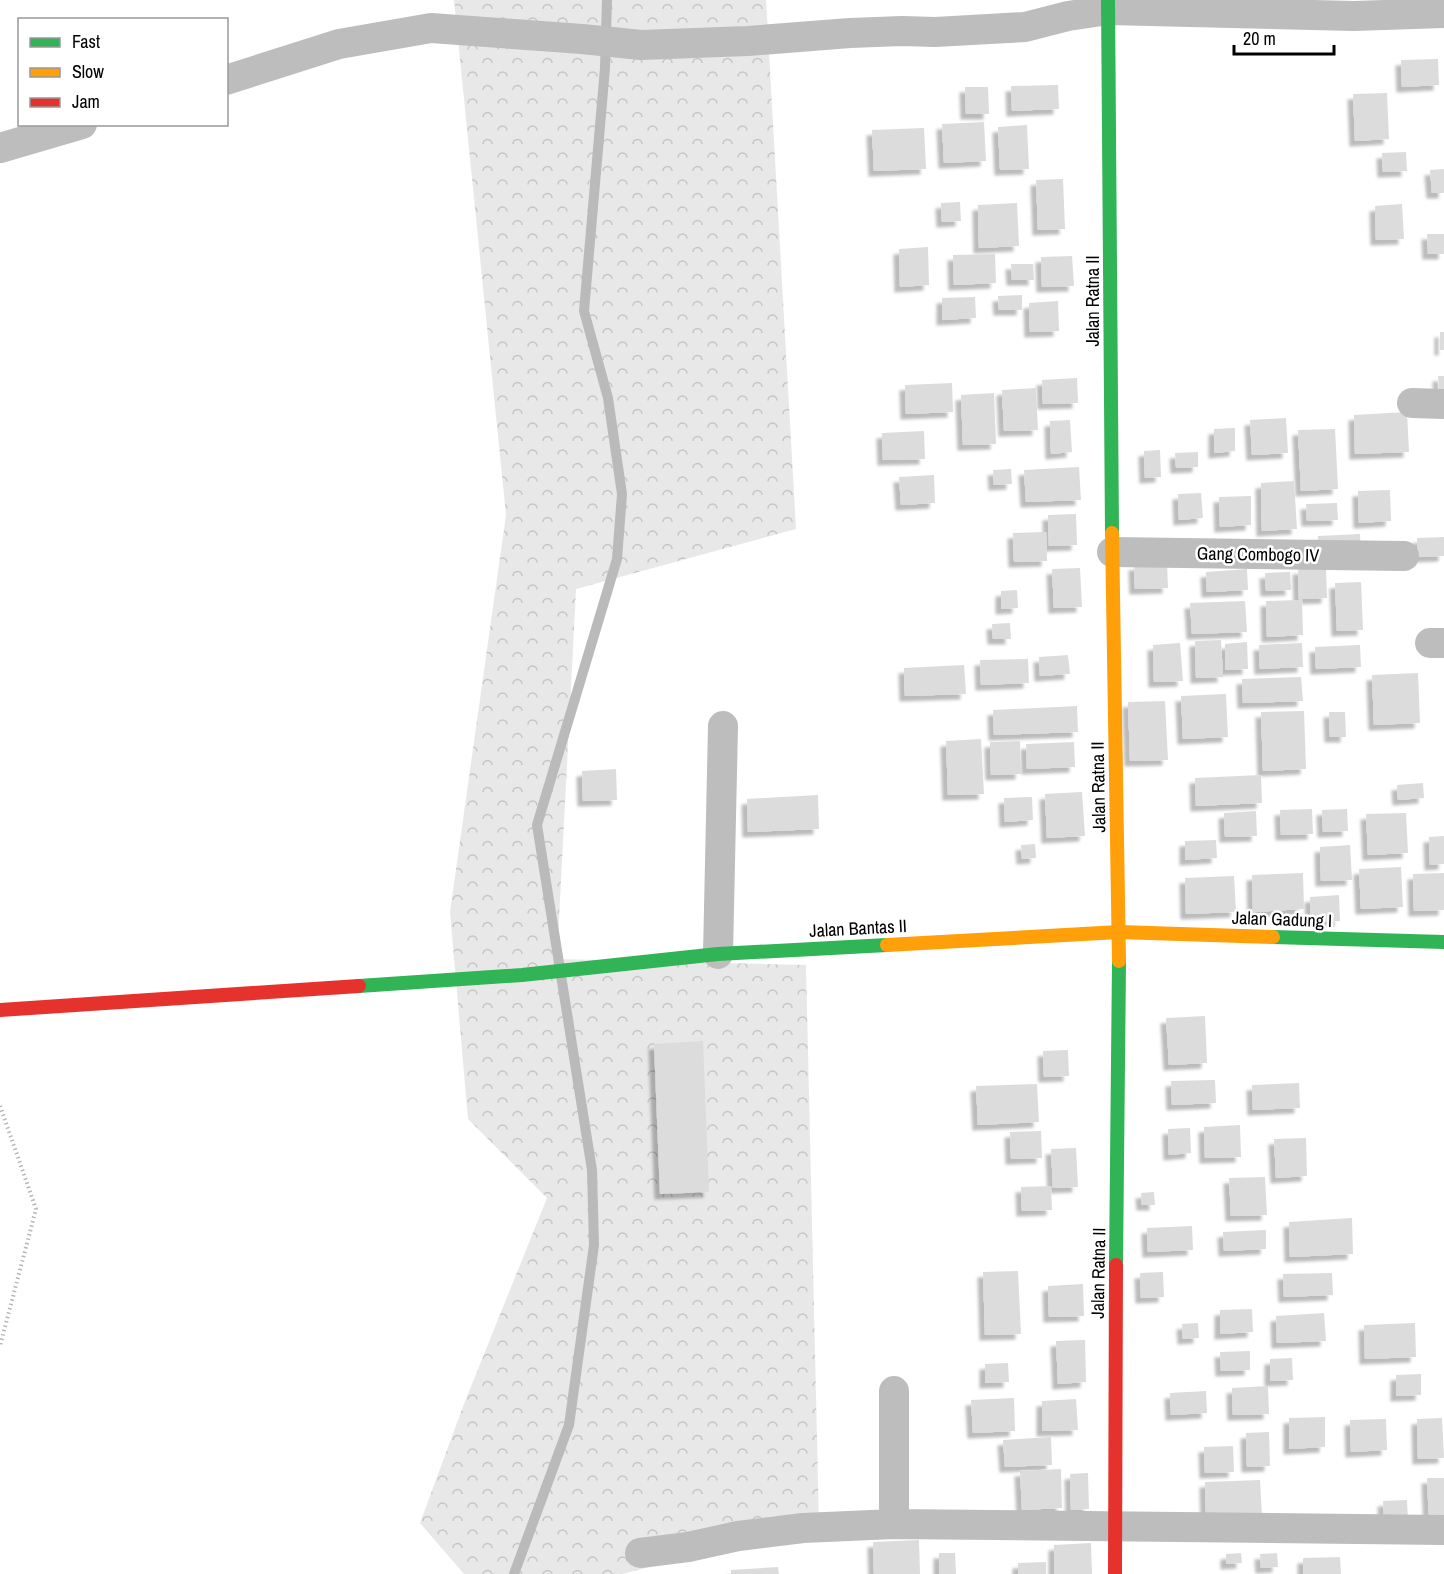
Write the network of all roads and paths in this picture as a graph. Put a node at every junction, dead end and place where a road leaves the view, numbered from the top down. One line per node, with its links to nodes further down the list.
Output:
1 (1109, 5): 2 (street); 3 (street); 8 (street, Jalan Ratna II)
2 (1444, 14)
3 (228, 79)
4 (75, 126): 5 (street)
5 (0, 148)
6 (1412, 403): 7 (street)
7 (1444, 404)
8 (1112, 552): 9 (street, Gang Combogo IV); 11 (street, Jalan Ratna II)
9 (1404, 556)
10 (723, 726): 13 (street)
11 (1119, 932): 12 (street, Jalan Gadung I); 13 (street, Jalan Bantas II); 19 (street, Jalan Ratna II)
12 (1444, 942)
13 (718, 954): 14 (street, Jalan Bantas II)
14 (0, 1010)
15 (0, 1106): 16 (path)
16 (0, 1346)
17 (894, 1391): 18 (street)
18 (894, 1524): 19 (street); 21 (street)
19 (1114, 1526): 20 (street); 22 (street, Jalan Ratna II)
20 (1444, 1530)
21 (640, 1553)
22 (1116, 1574)

